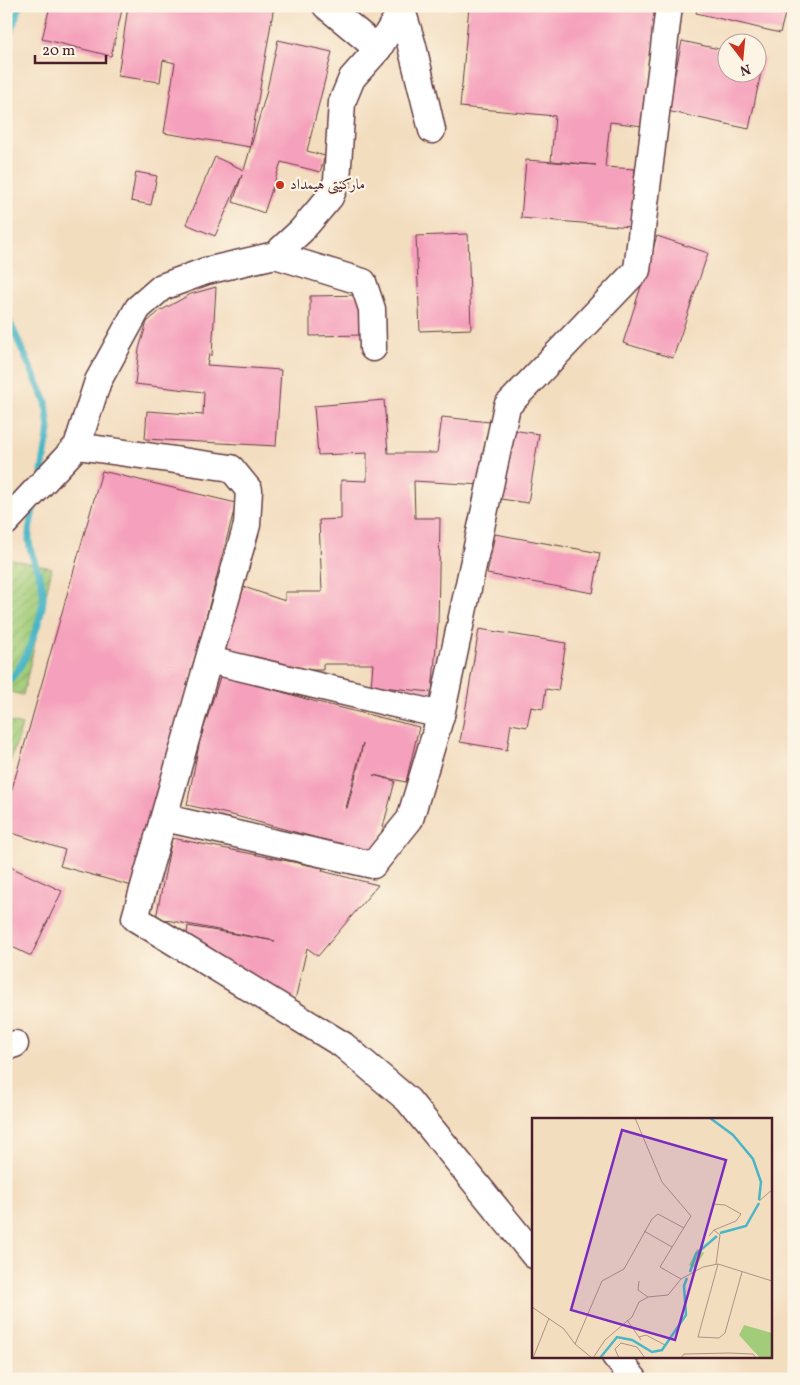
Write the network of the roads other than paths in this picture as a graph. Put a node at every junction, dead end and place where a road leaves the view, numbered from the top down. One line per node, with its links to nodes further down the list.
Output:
1 (326, 6): 4 (street)
2 (669, 6): 10 (street)
3 (403, 8): 4 (street)
4 (378, 49): 5 (street)
5 (275, 255): 6 (street); 7 (street)
6 (373, 348)
7 (78, 446): 8 (street); 9 (street)
8 (6, 522)
9 (210, 660): 10 (street); 11 (street)
10 (441, 715): 11 (street)
11 (165, 818): 12 (street)
12 (532, 1253)
13 (618, 1358): 14 (street)
14 (634, 1379)

